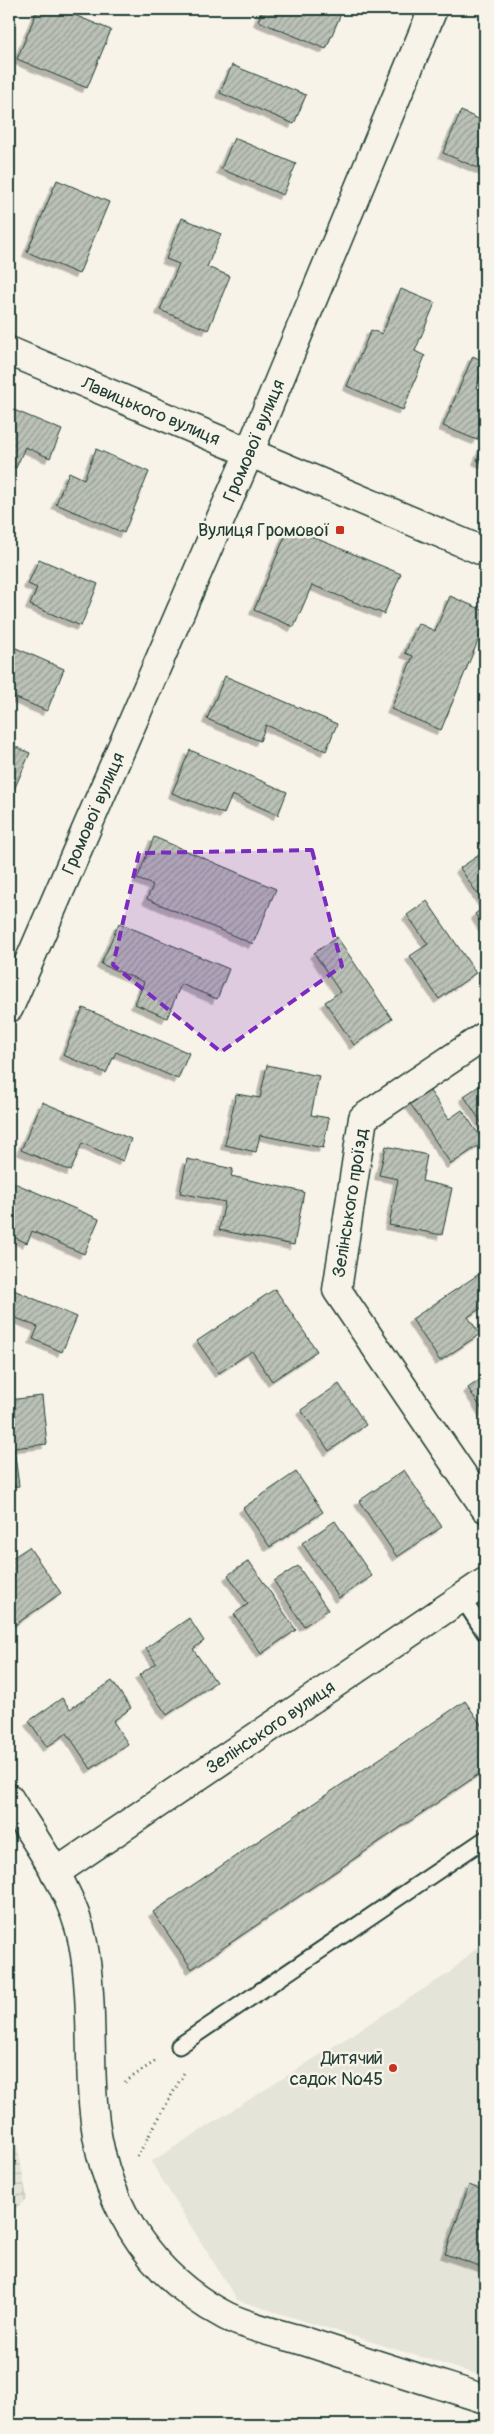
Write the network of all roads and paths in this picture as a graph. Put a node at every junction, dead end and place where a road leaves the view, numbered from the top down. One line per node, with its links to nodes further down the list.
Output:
1 (433, 9): 3 (street, Громової вулиця)
2 (9, 351): 3 (street, Лавицького вулиця)
3 (249, 453): 4 (street, Лавицького вулиця); 5 (street, Громової вулиця)
4 (485, 552)
5 (9, 1008)
6 (485, 1036): 7 (street, Зелінського проїзд)
7 (485, 1508)
8 (485, 1582): 9 (street, Зелінського вулиця)
9 (462, 1598): 10 (lane); 13 (street, Зелінського вулиця)
10 (485, 1633)
11 (9, 1798): 13 (street)
12 (485, 1839): 14 (lane)
13 (54, 1873): 16 (street)
14 (179, 2046): 16 (path)
15 (190, 2063): 17 (path)
16 (93, 2104): 18 (street)
17 (132, 2166)
18 (485, 2399)

